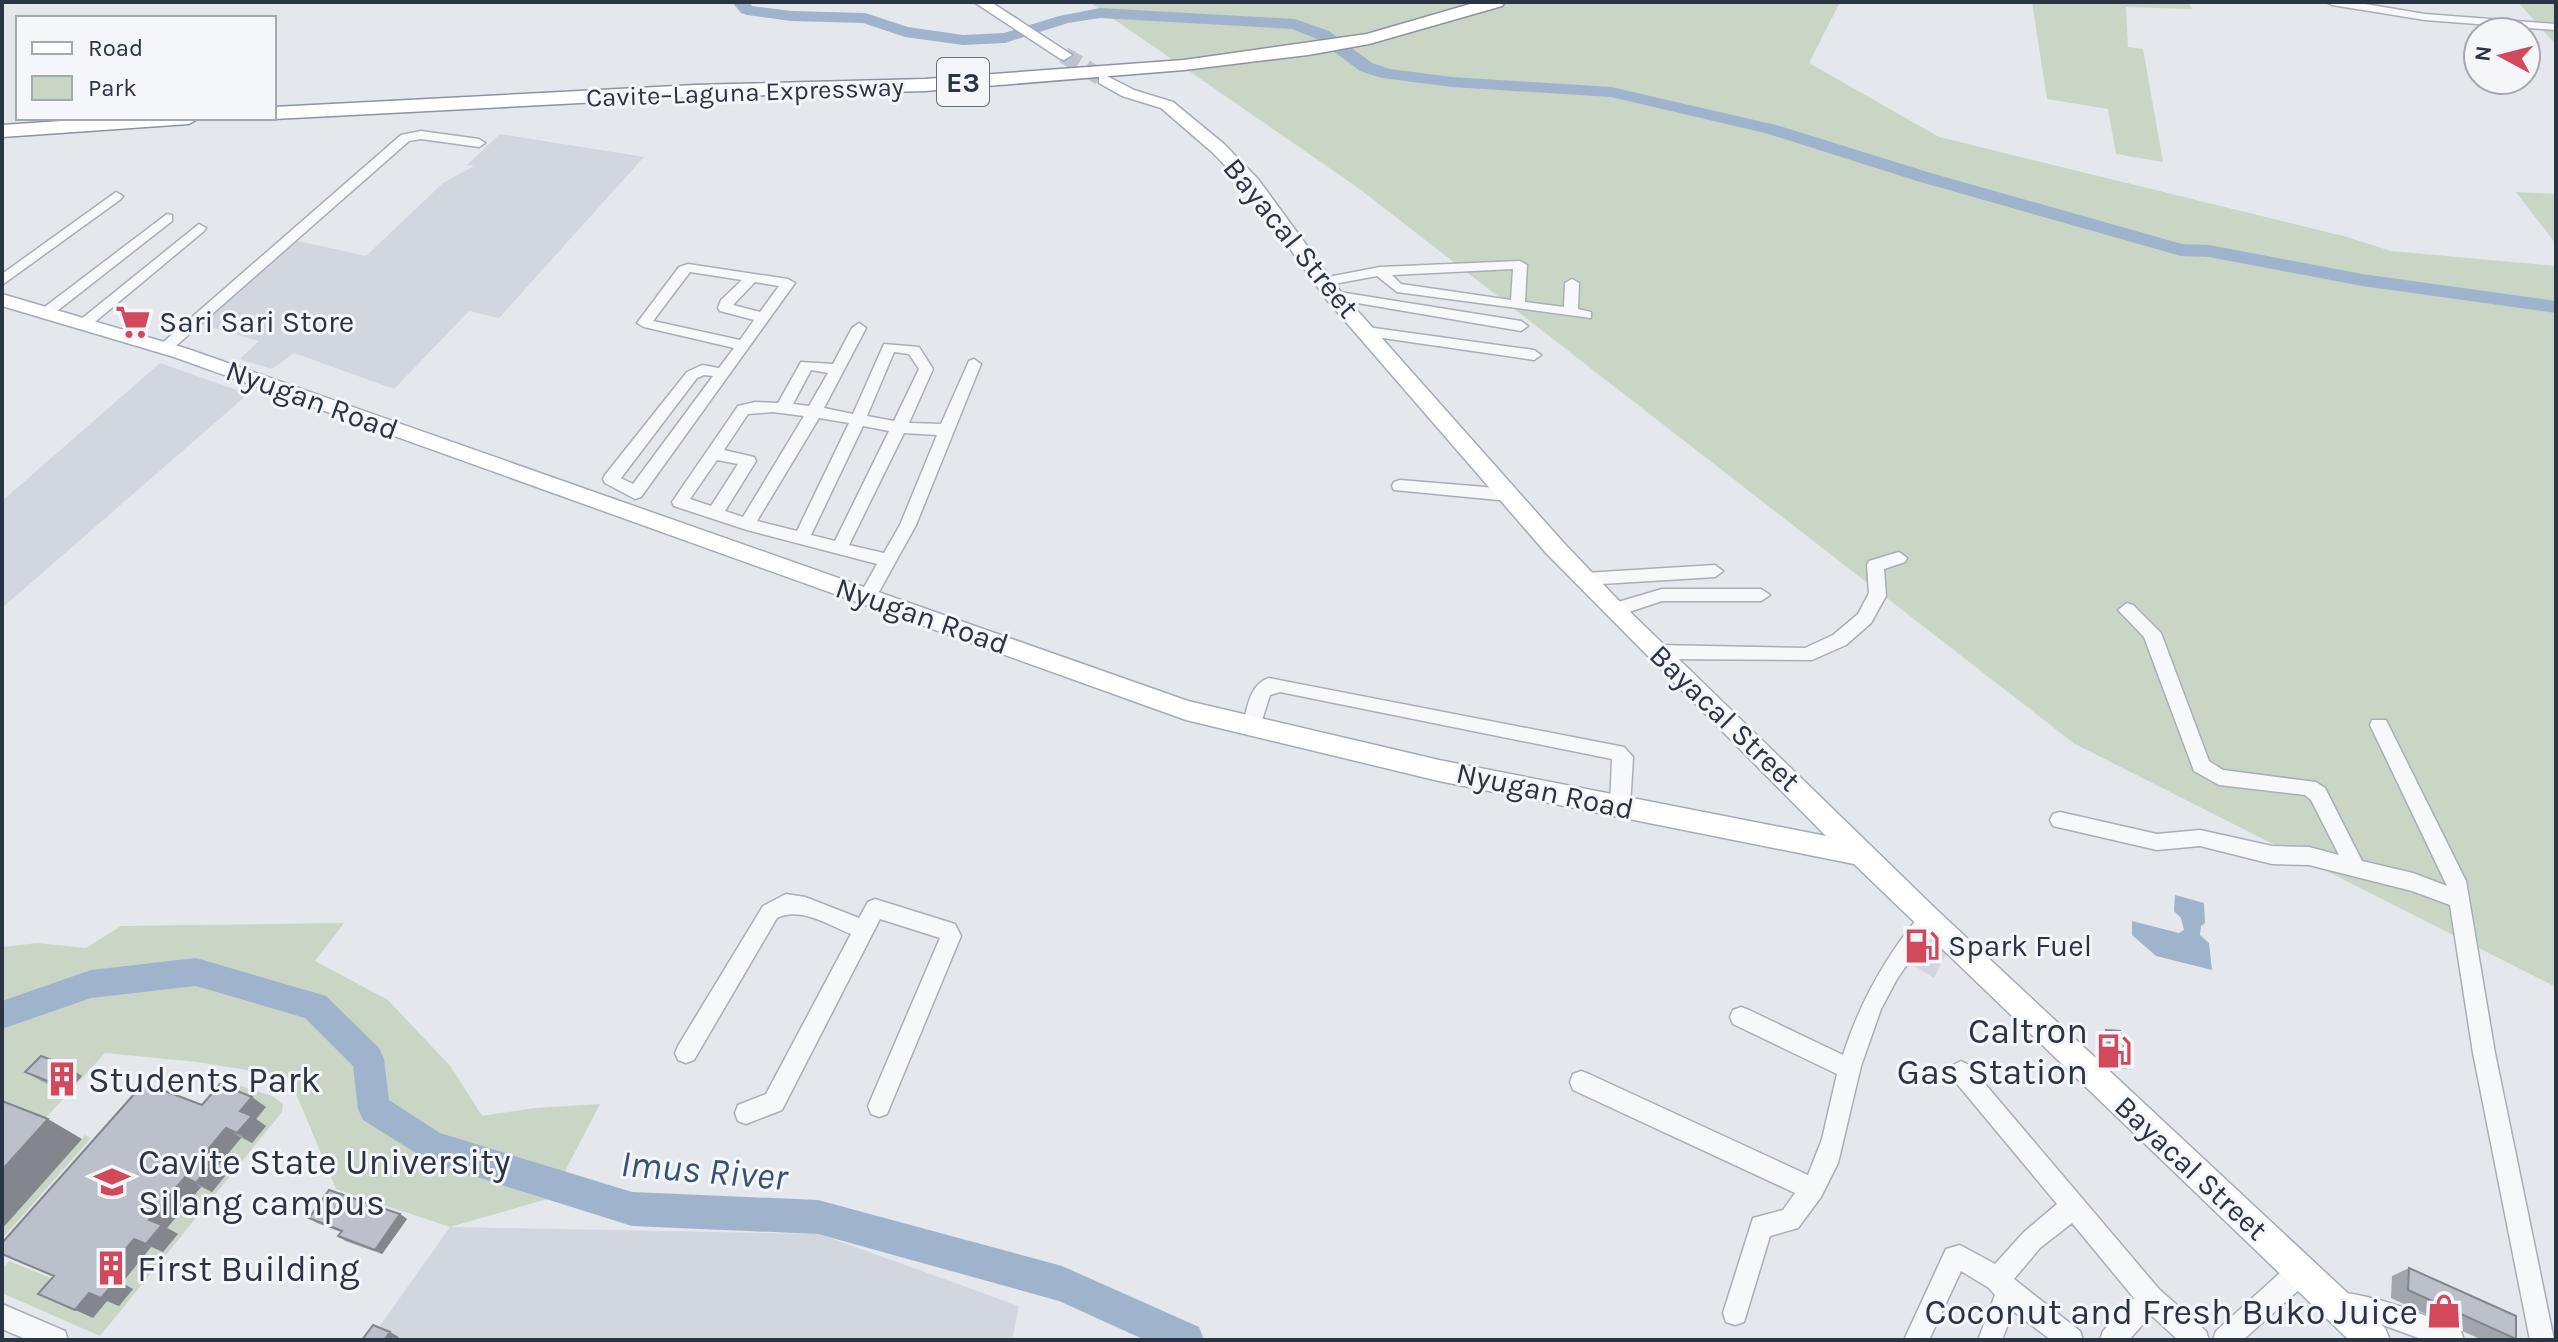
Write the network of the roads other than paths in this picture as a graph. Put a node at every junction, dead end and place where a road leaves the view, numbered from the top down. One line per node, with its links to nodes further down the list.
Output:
1 (981, 2): 8 (main road)
2 (1472, 2): 6 (highway, Cavite–Laguna Expressway / E3)
3 (1496, 2): 6 (highway, Cavite–Laguna Expressway / E3)
4 (2332, 2): 5 (street)
5 (2556, 27)
6 (1392, 29): 7 (highway, Cavite–Laguna Expressway / E3)
7 (1268, 52): 10 (highway, Cavite–Laguna Expressway / E3); 11 (highway, Cavite–Laguna Expressway / E3)
8 (1064, 55)
9 (1105, 80): 24 (main road, Bayacal Street)
10 (276, 106)
11 (276, 113)
12 (40, 120): 14 (highway)
13 (160, 120): 15 (highway)
14 (2, 123)
15 (2, 131)
16 (479, 143): 34 (street)
17 (116, 196): 22 (street)
18 (167, 218): 27 (street)
19 (199, 228): 29 (street)
20 (1380, 271): 24 (street); 26 (street); 26 (street)
21 (753, 277): 28 (street); 28 (street); 33 (street)
22 (2, 281)
23 (1572, 283): 26 (street)
24 (1328, 289): 30 (street); 32 (main road, Bayacal Street)
25 (2, 300): 27 (main road, Nyugan Road)
26 (1518, 306)
27 (47, 312): 29 (main road, Nyugan Road)
28 (762, 317): 33 (street)
29 (85, 323): 34 (main road, Nyugan Road)
30 (1521, 326)
31 (859, 328): 37 (street)
32 (1367, 332): 35 (street); 46 (main road, Bayacal Street)
33 (743, 345): 38 (street)
34 (165, 348): 47 (main road, Nyugan Road)
35 (1534, 355)
36 (974, 364): 43 (street)
37 (837, 369): 39 (street); 40 (street)
38 (723, 373): 47 (street); 47 (street)
39 (782, 410): 40 (street); 44 (street)
40 (814, 413): 41 (street); 51 (street)
41 (858, 420): 42 (street); 42 (street); 52 (street)
42 (900, 427): 43 (street); 53 (street)
43 (947, 430): 55 (street)
44 (712, 453): 48 (street); 49 (street)
45 (1400, 486): 46 (street)
46 (1509, 495): 57 (main road, Bayacal Street)
47 (630, 501): 50 (main road, Nyugan Road)
48 (680, 502): 49 (street); 50 (street)
49 (715, 513): 51 (street)
50 (666, 524): 59 (main road, Nyugan Road)
51 (747, 524): 52 (street)
52 (801, 539): 53 (street)
53 (839, 548): 55 (street)
54 (1899, 558): 62 (street)
55 (889, 561): 59 (street)
56 (1715, 571): 57 (street)
57 (1585, 579): 60 (main road, Bayacal Street)
58 (1761, 595): 60 (street)
59 (868, 596): 64 (main road, Nyugan Road)
60 (1614, 610): 62 (main road, Bayacal Street)
61 (2127, 610): 68 (street)
62 (1658, 652): 67 (main road, Bayacal Street)
63 (2379, 725): 69 (street)
64 (1251, 728): 65 (main road, Nyugan Road); 65 (street)
65 (1620, 807): 67 (main road, Nyugan Road)
66 (2060, 820): 68 (street)
67 (1864, 855): 70 (main road, Bayacal Street)
68 (2355, 867): 69 (street)
69 (2459, 899): 96 (street)
70 (1928, 920): 74 (street); 81 (main road, Bayacal Street)
71 (863, 929): 73 (street); 77 (street); 78 (street)
72 (1741, 1017): 74 (street)
73 (686, 1053)
74 (1849, 1069): 79 (street)
75 (1961, 1072): 80 (street)
76 (1581, 1082): 79 (street)
77 (879, 1106)
78 (746, 1113)
79 (1813, 1189): 85 (street)
80 (2072, 1207): 82 (street); 83 (street)
81 (2301, 1271): 84 (main road, Bayacal Street); 93 (street)
82 (2003, 1285): 88 (street); 89 (street); 90 (street)
83 (2150, 1298): 91 (street); 92 (street)
84 (2335, 1303): 94 (main road, Bayacal Street); 95 (street)
85 (1735, 1313)
86 (2, 1316): 87 (street)
87 (56, 1340)
88 (1916, 1340)
89 (1990, 1340)
90 (2071, 1340)
91 (2112, 1340)
92 (2197, 1340)
93 (2225, 1340)
94 (2373, 1340)
95 (2452, 1340)
96 (2542, 1340)

